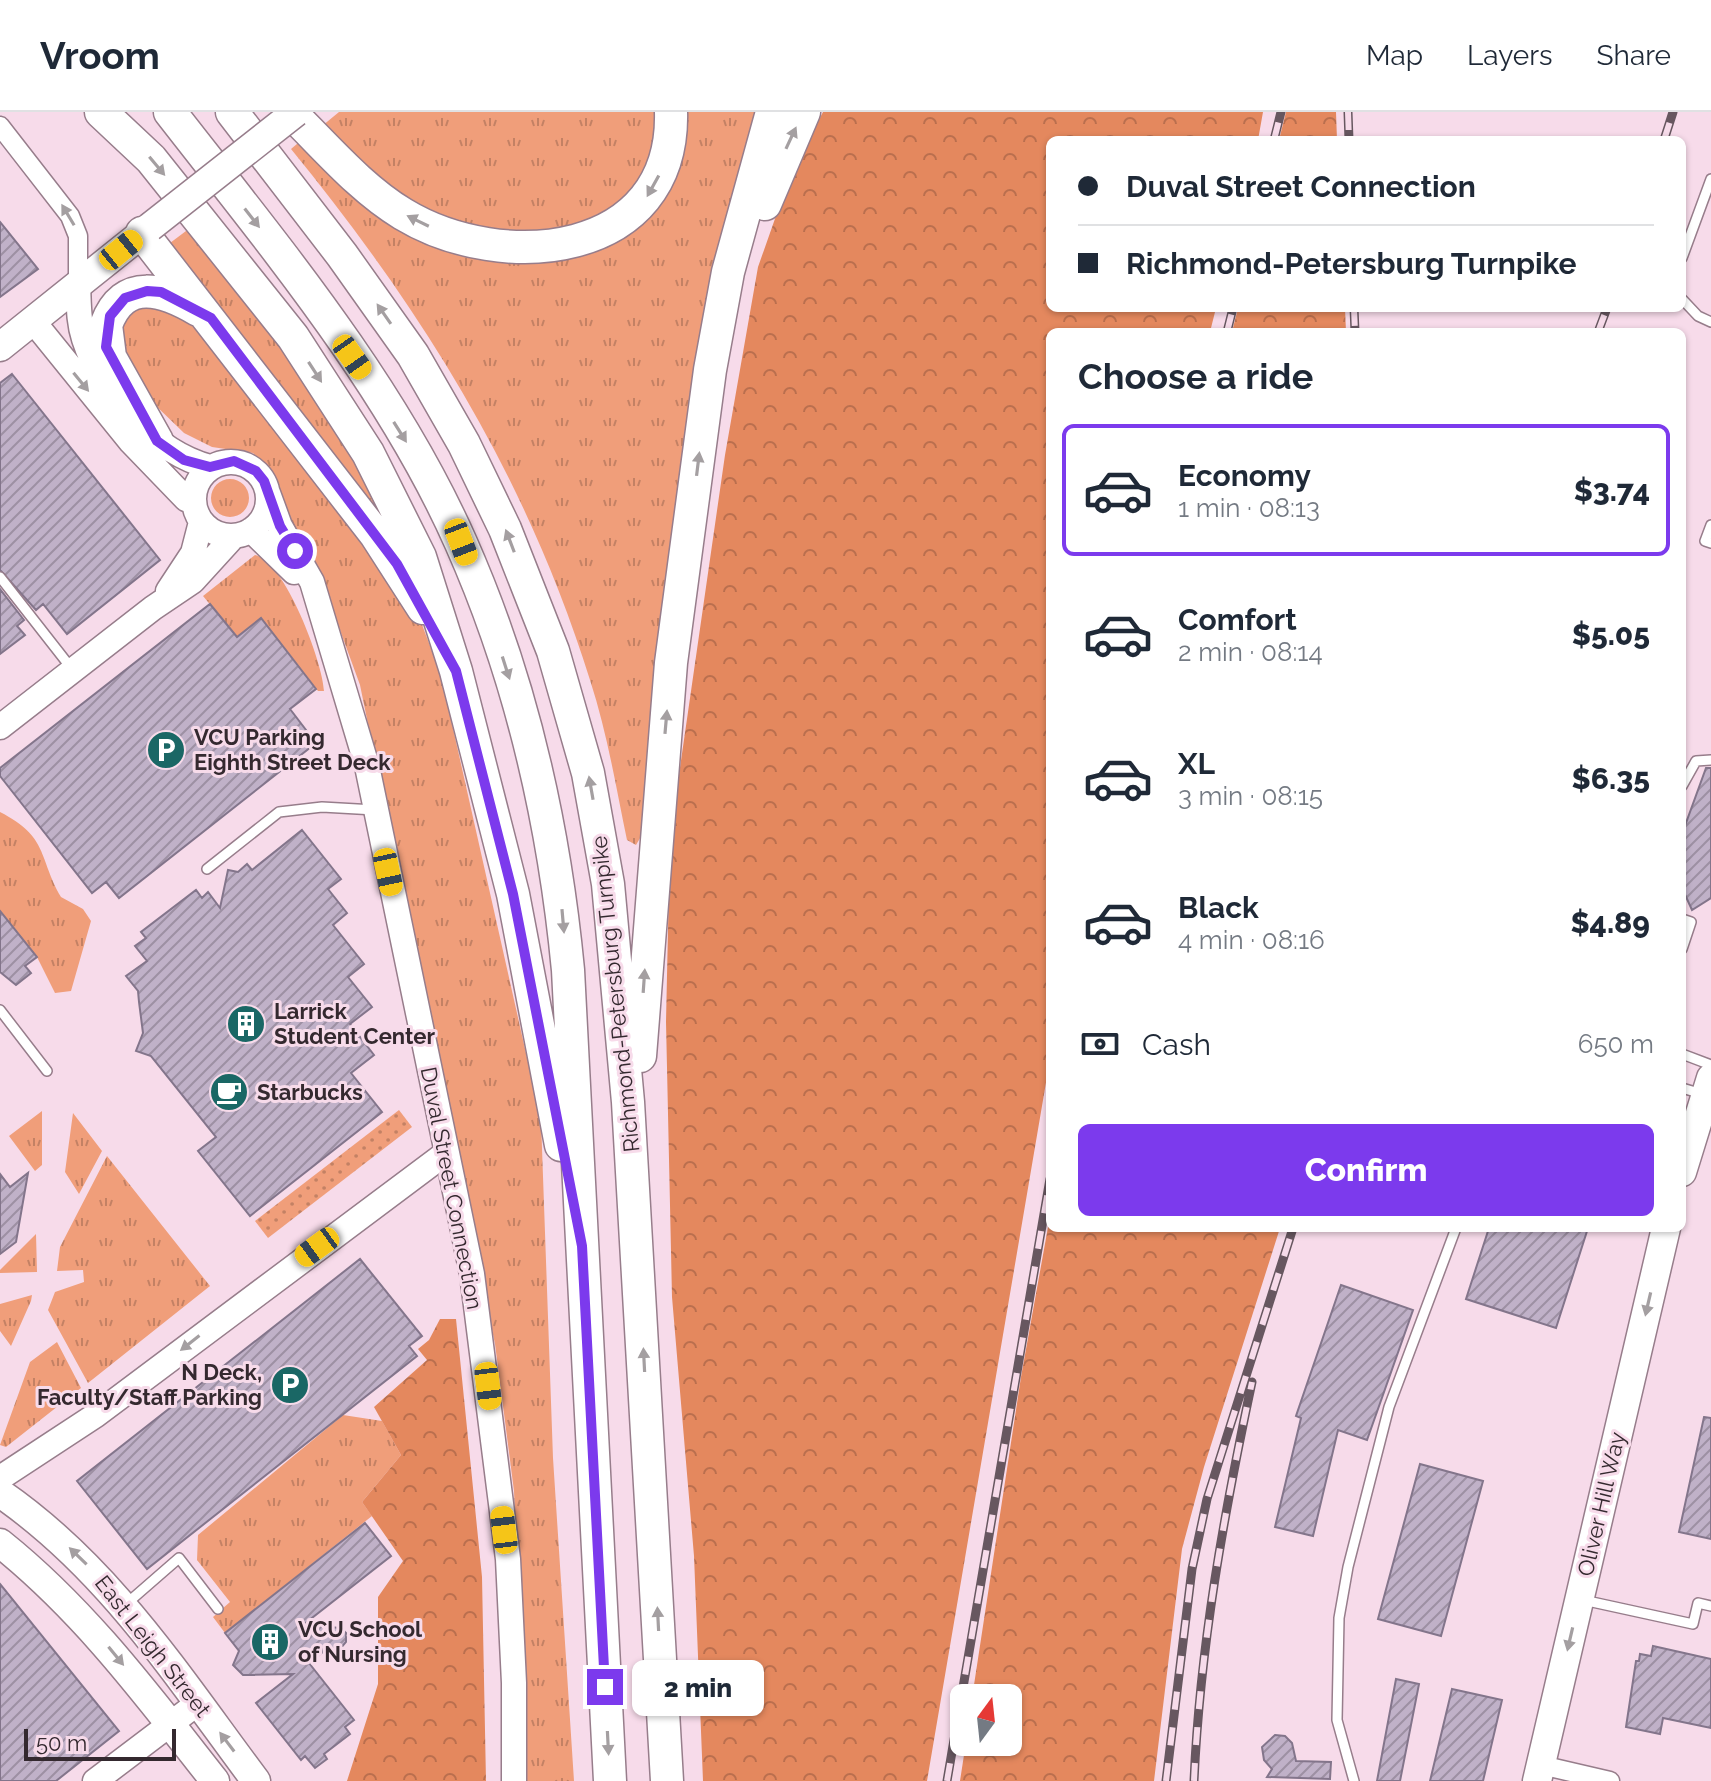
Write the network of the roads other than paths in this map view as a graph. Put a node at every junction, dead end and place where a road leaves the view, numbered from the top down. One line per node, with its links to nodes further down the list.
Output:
1 (101, 112): 31 (highway, one-way to 31)
2 (170, 112): 49 (highway, Richmond-Petersburg Turnpike, one-way to 49)
3 (232, 112): 46 (highway, Richmond-Petersburg Turnpike, one-way to 3)
4 (290, 112): 6 (highway, one-way to 4)
5 (296, 112): 11 (main road, bridge)
6 (671, 112)
7 (772, 112): 19 (highway)
8 (804, 112): 19 (highway, one-way to 8)
9 (0, 126): 13 (street, one-way to 9)
10 (1711, 179): 12 (lane)
11 (146, 230): 13 (main road); 15 (highway)
12 (1686, 247)
13 (78, 284): 16 (main road); 20 (street)
14 (1686, 303): 17 (lane)
15 (211, 318): 20 (highway); 31 (highway)
16 (33, 321): 18 (main road); 23 (street, one-way to 23)
17 (1711, 322)
18 (0, 347)
19 (710, 370): 46 (highway, one-way to 19)
20 (157, 441): 21 (street)
21 (210, 467): 22 (street); 23 (street)
22 (268, 493): 25 (street); 28 (street, Duval Street Connection)
23 (197, 512): 25 (street); 29 (street)
24 (1711, 525): 26 (lane)
25 (242, 533): 28 (street, Duval Street Connection); 29 (street)
26 (1711, 543)
27 (0, 577): 30 (lane)
28 (317, 607): 35 (street, Duval Street Connection)
29 (153, 608): 30 (street)
30 (73, 670): 32 (street)
31 (456, 671): 49 (highway)
32 (0, 727)
33 (1711, 760): 34 (lane)
34 (1686, 779)
35 (375, 810): 36 (lane); 44 (street, Duval Street Connection)
36 (207, 869)
37 (1686, 920): 38 (lane)
38 (1686, 937)
39 (0, 1010): 42 (lane)
40 (1686, 1056): 41 (lane)
41 (1711, 1065)
42 (47, 1071)
43 (1700, 1087): 45 (main road)
44 (446, 1153): 50 (street, one-way to 50); 63 (street, Duval Street Connection)
45 (1694, 1156)
46 (637, 1227): 65 (highway, Richmond-Petersburg Turnpike, one-way to 46)
47 (1455, 1232): 66 (lane)
48 (1665, 1232): 53 (main road, Oliver Hill Way, one-way to 53)
49 (582, 1246): 64 (highway, Richmond-Petersburg Turnpike, one-way to 64)
50 (0, 1478)
51 (0, 1493): 54 (main road, East Leigh Street, one-way to 51)
52 (0, 1543): 58 (main road, East Leigh Street, one-way to 58)
53 (1579, 1599): 55 (lane); 59 (main road, Oliver Hill Way, one-way to 59)
54 (125, 1605): 56 (lane); 57 (main road, East Leigh Street)
55 (1711, 1606)
56 (218, 1609)
57 (198, 1703): 58 (street); 62 (main road, East Leigh Street, one-way to 57)
58 (170, 1724): 60 (street); 61 (main road, East Leigh Street)
59 (1539, 1773): 67 (street)
60 (95, 1781)
61 (215, 1781)
62 (256, 1781)
63 (514, 1781)
64 (610, 1781)
65 (667, 1781)
66 (1354, 1781)
67 (1610, 1781)

